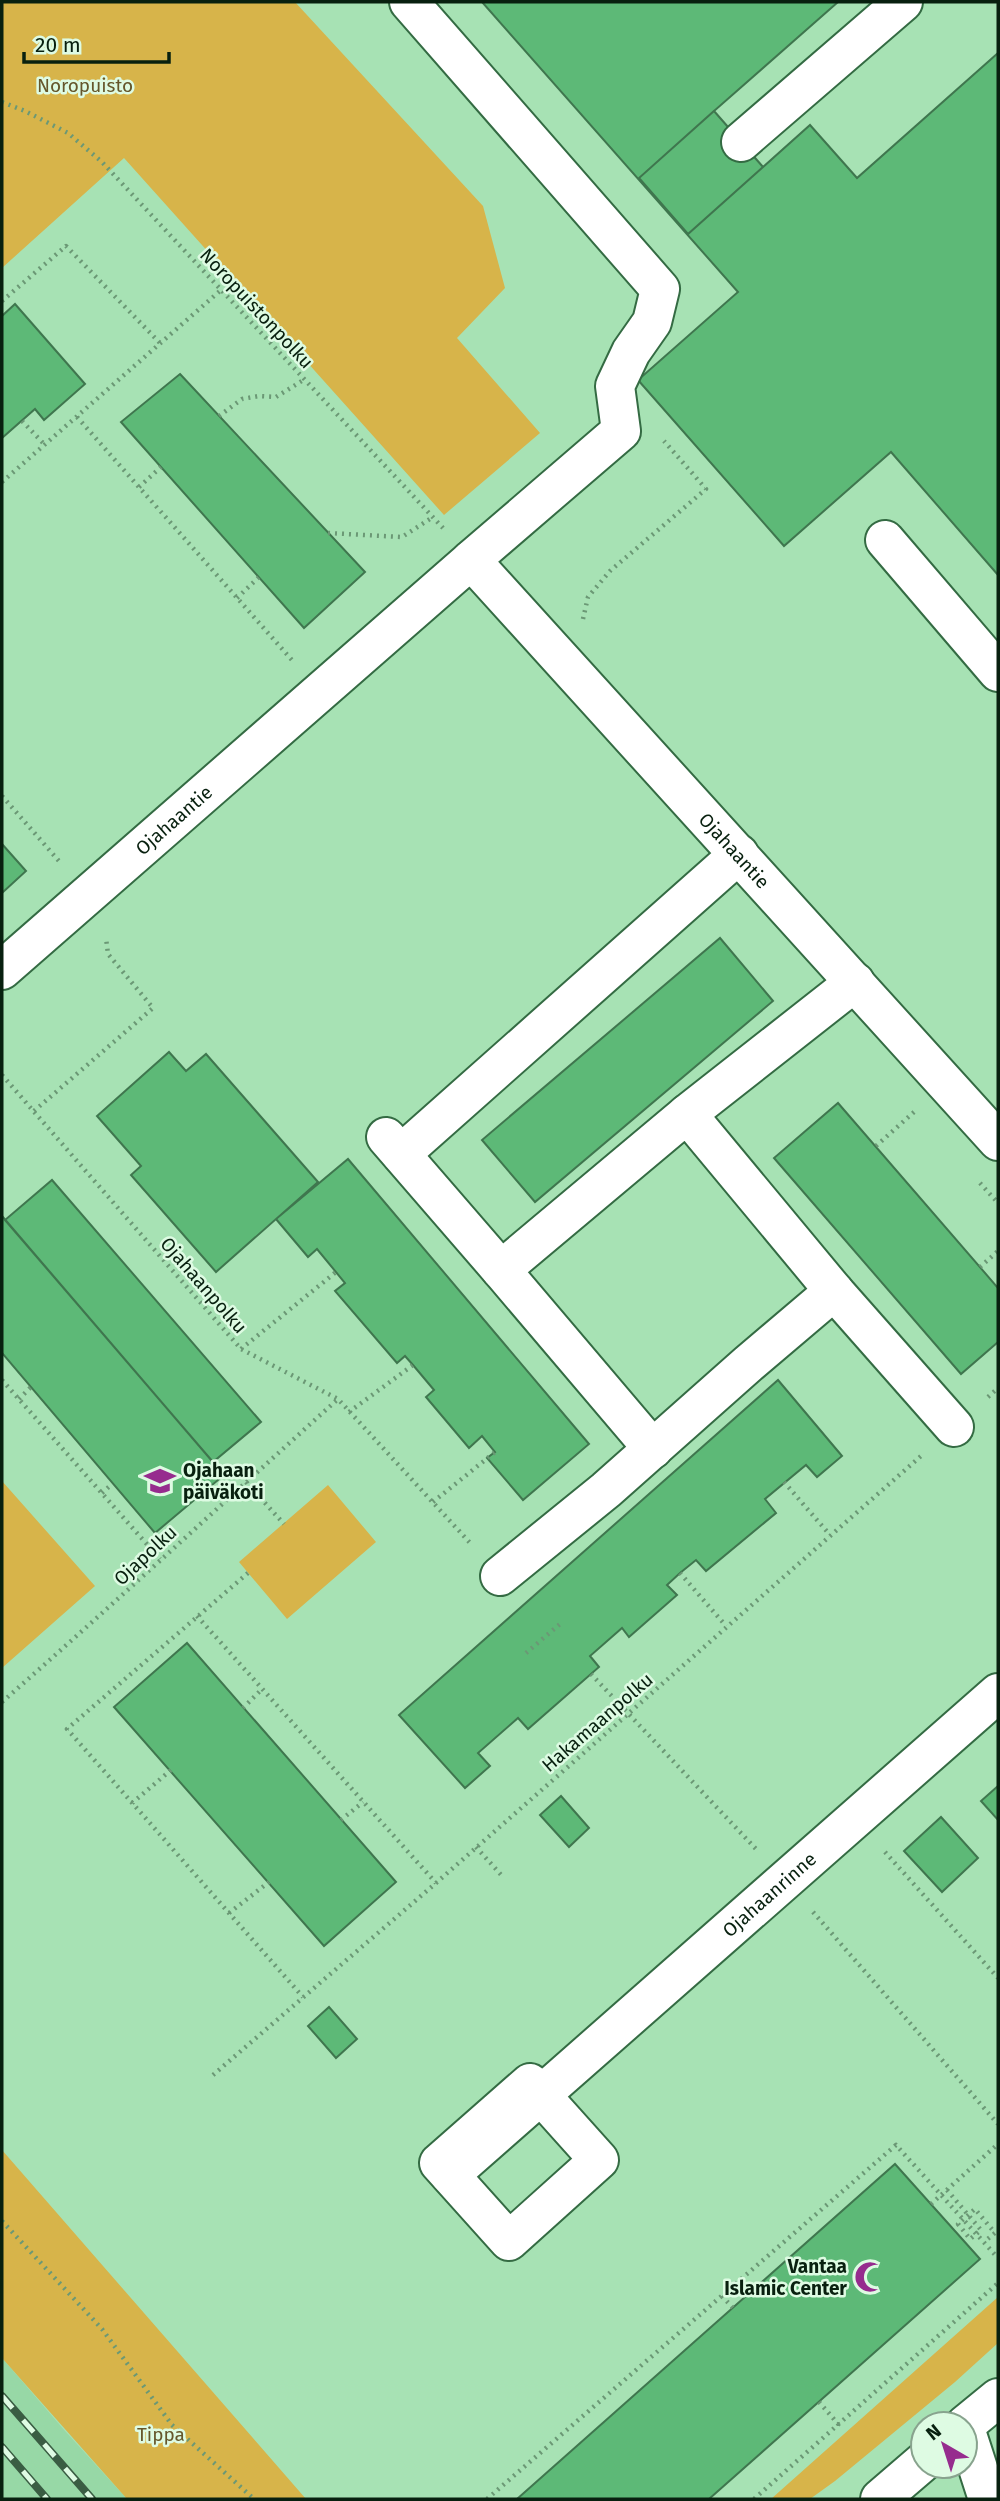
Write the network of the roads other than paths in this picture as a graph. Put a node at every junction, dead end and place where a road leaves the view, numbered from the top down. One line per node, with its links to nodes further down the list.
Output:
1 (409, 2): 5 (street, Ojahaantie)
2 (903, 2): 3 (street)
3 (741, 142)
4 (885, 541): 6 (street)
5 (471, 561): 7 (street, Ojahaantie); 8 (street, Ojahaantie)
6 (998, 672)
7 (739, 855): 9 (street, Ojahaantie); 12 (street)
8 (2, 970)
9 (855, 982): 10 (street); 11 (street, Ojahaantie)
10 (687, 1114): 12 (street); 13 (street)
11 (998, 1141)
12 (500, 1270): 15 (street)
13 (834, 1291): 14 (street); 15 (street)
14 (954, 1427)
15 (653, 1449): 16 (street)
16 (500, 1576)
17 (998, 1693): 18 (street, Ojahaanrinne)
18 (540, 2095): 18 (street, Ojahaanrinne)
19 (998, 2398): 20 (street)
20 (979, 2415)
21 (979, 2432): 22 (street)
22 (998, 2438)
23 (979, 2471): 26 (street)
24 (909, 2474): 25 (street)
25 (880, 2499)
26 (988, 2499)

